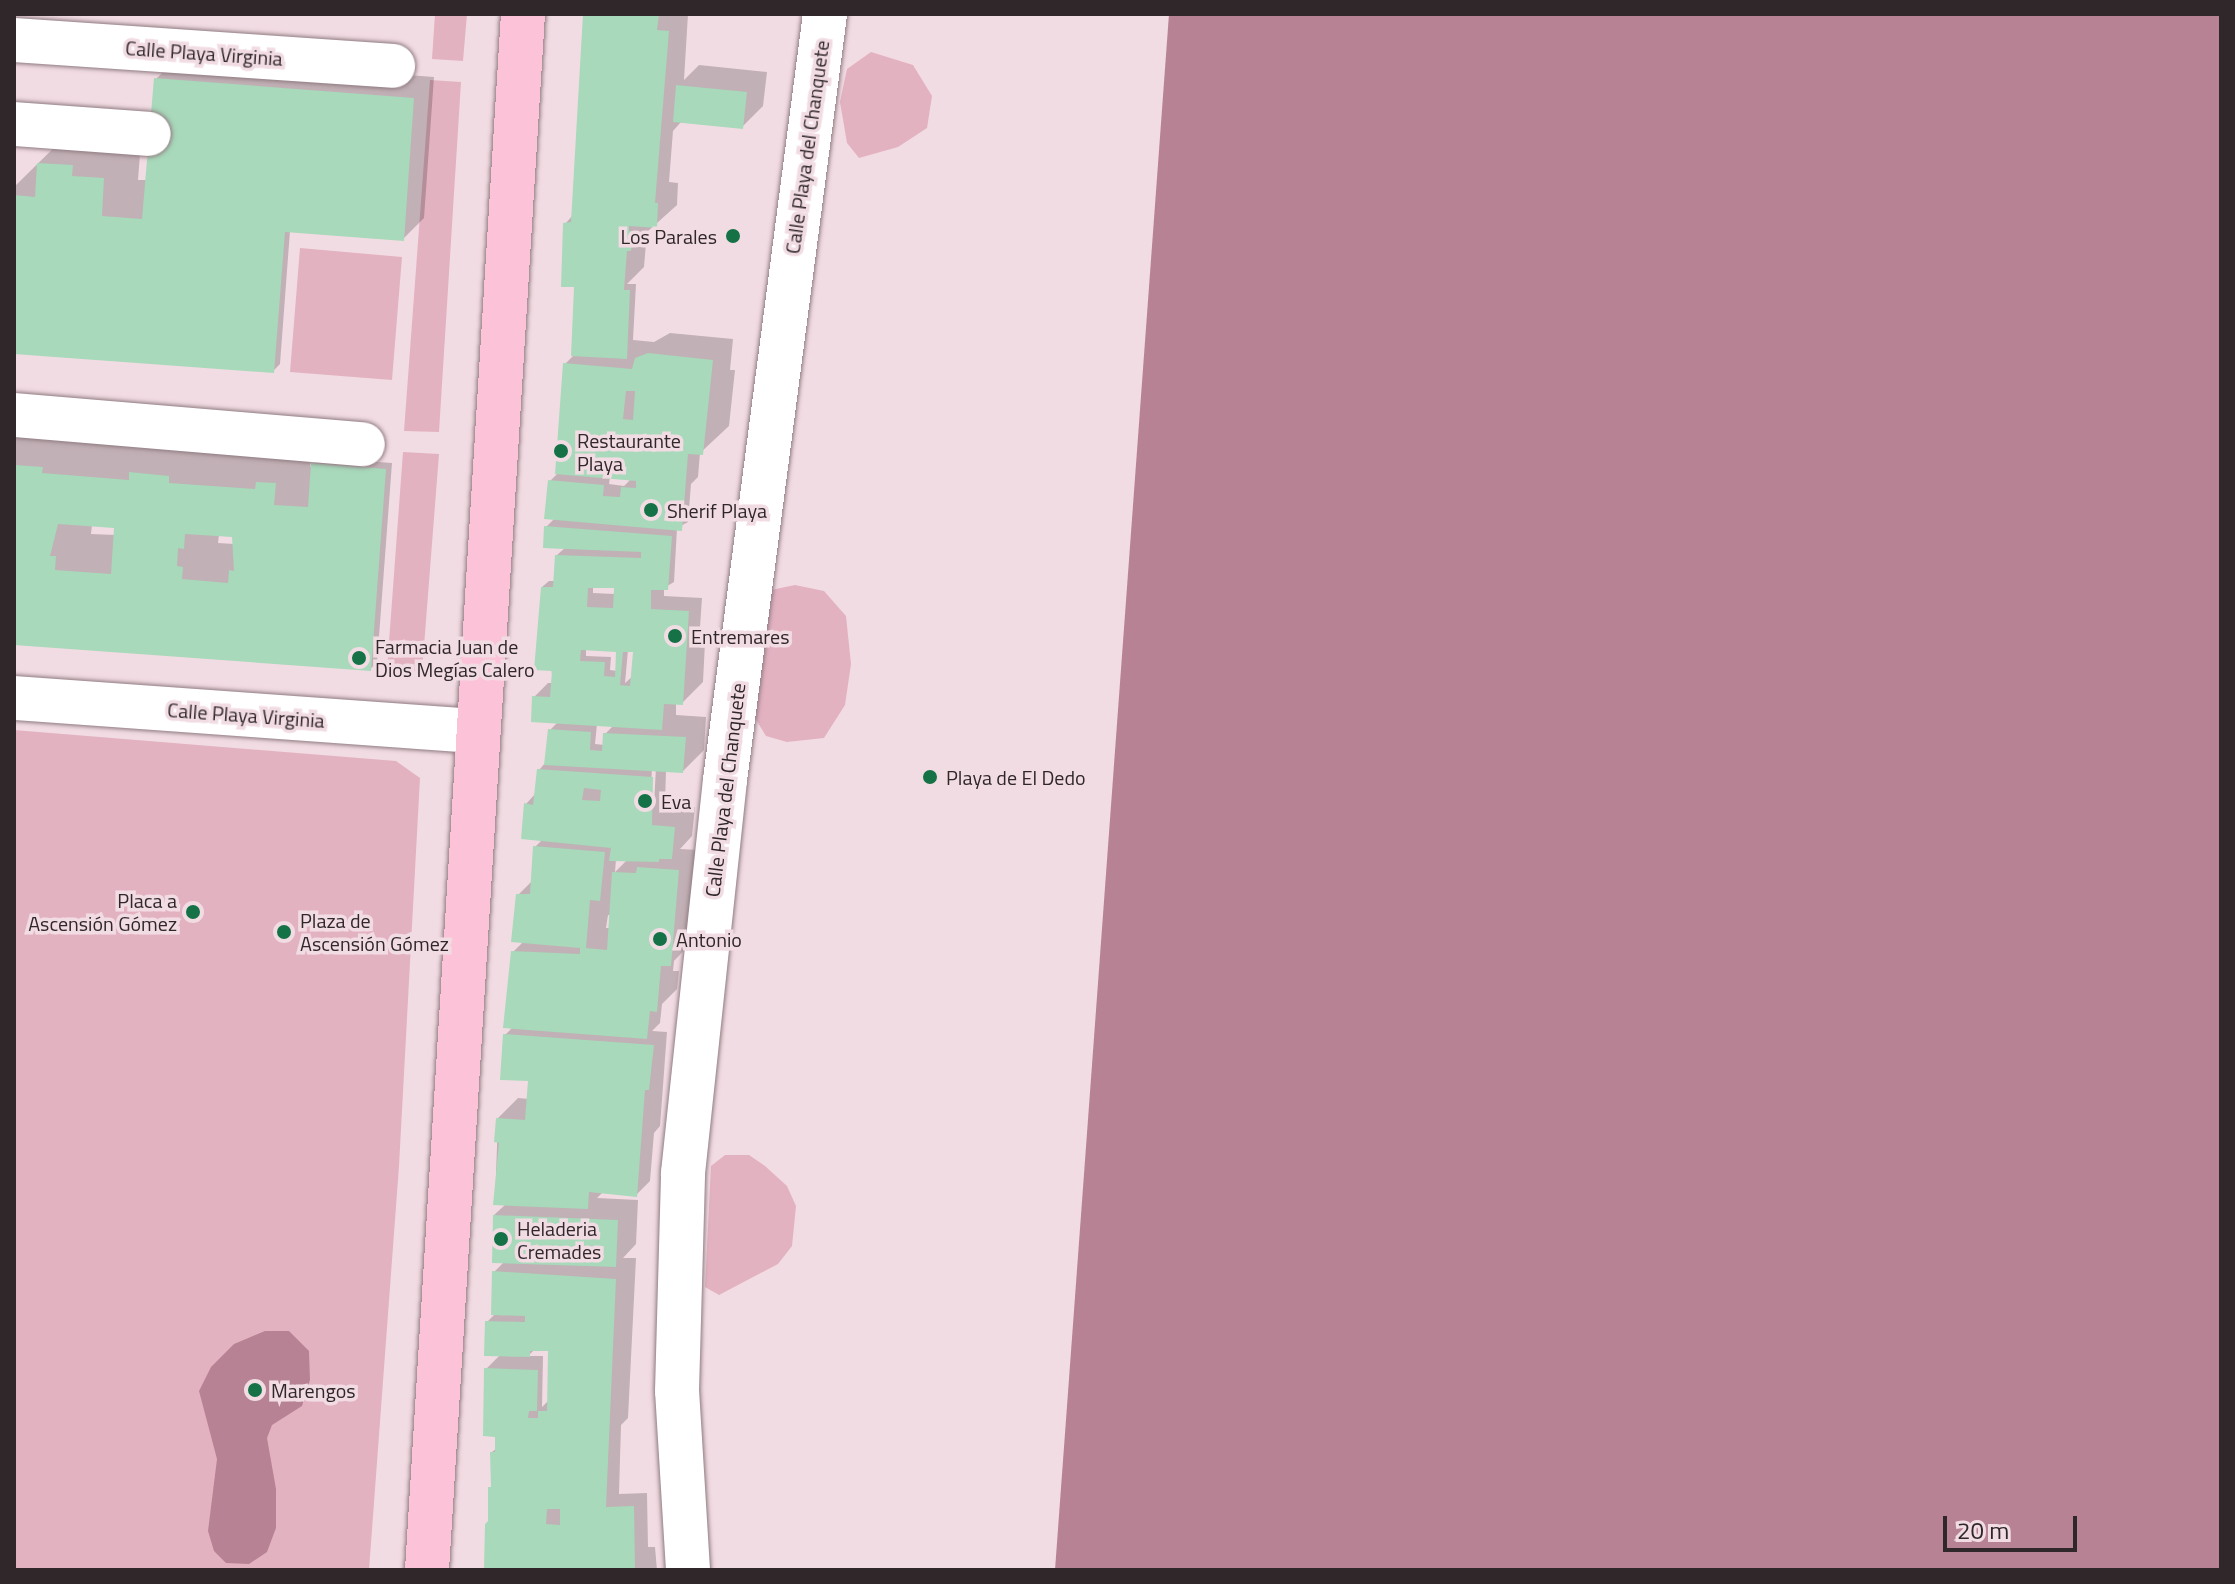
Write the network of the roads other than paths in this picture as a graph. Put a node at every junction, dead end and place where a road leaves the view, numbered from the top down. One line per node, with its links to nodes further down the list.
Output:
1 (523, 14): 10 (main road)
2 (825, 14): 12 (street, Calle Playa del Chanquete)
3 (14, 40): 4 (street, Calle Playa Virginia)
4 (393, 66)
5 (14, 124): 6 (street)
6 (149, 134)
7 (14, 415): 8 (street)
8 (363, 444)
9 (14, 698): 10 (street, Calle Playa Virginia)
10 (477, 731): 11 (main road)
11 (427, 1570)
12 (688, 1570)

